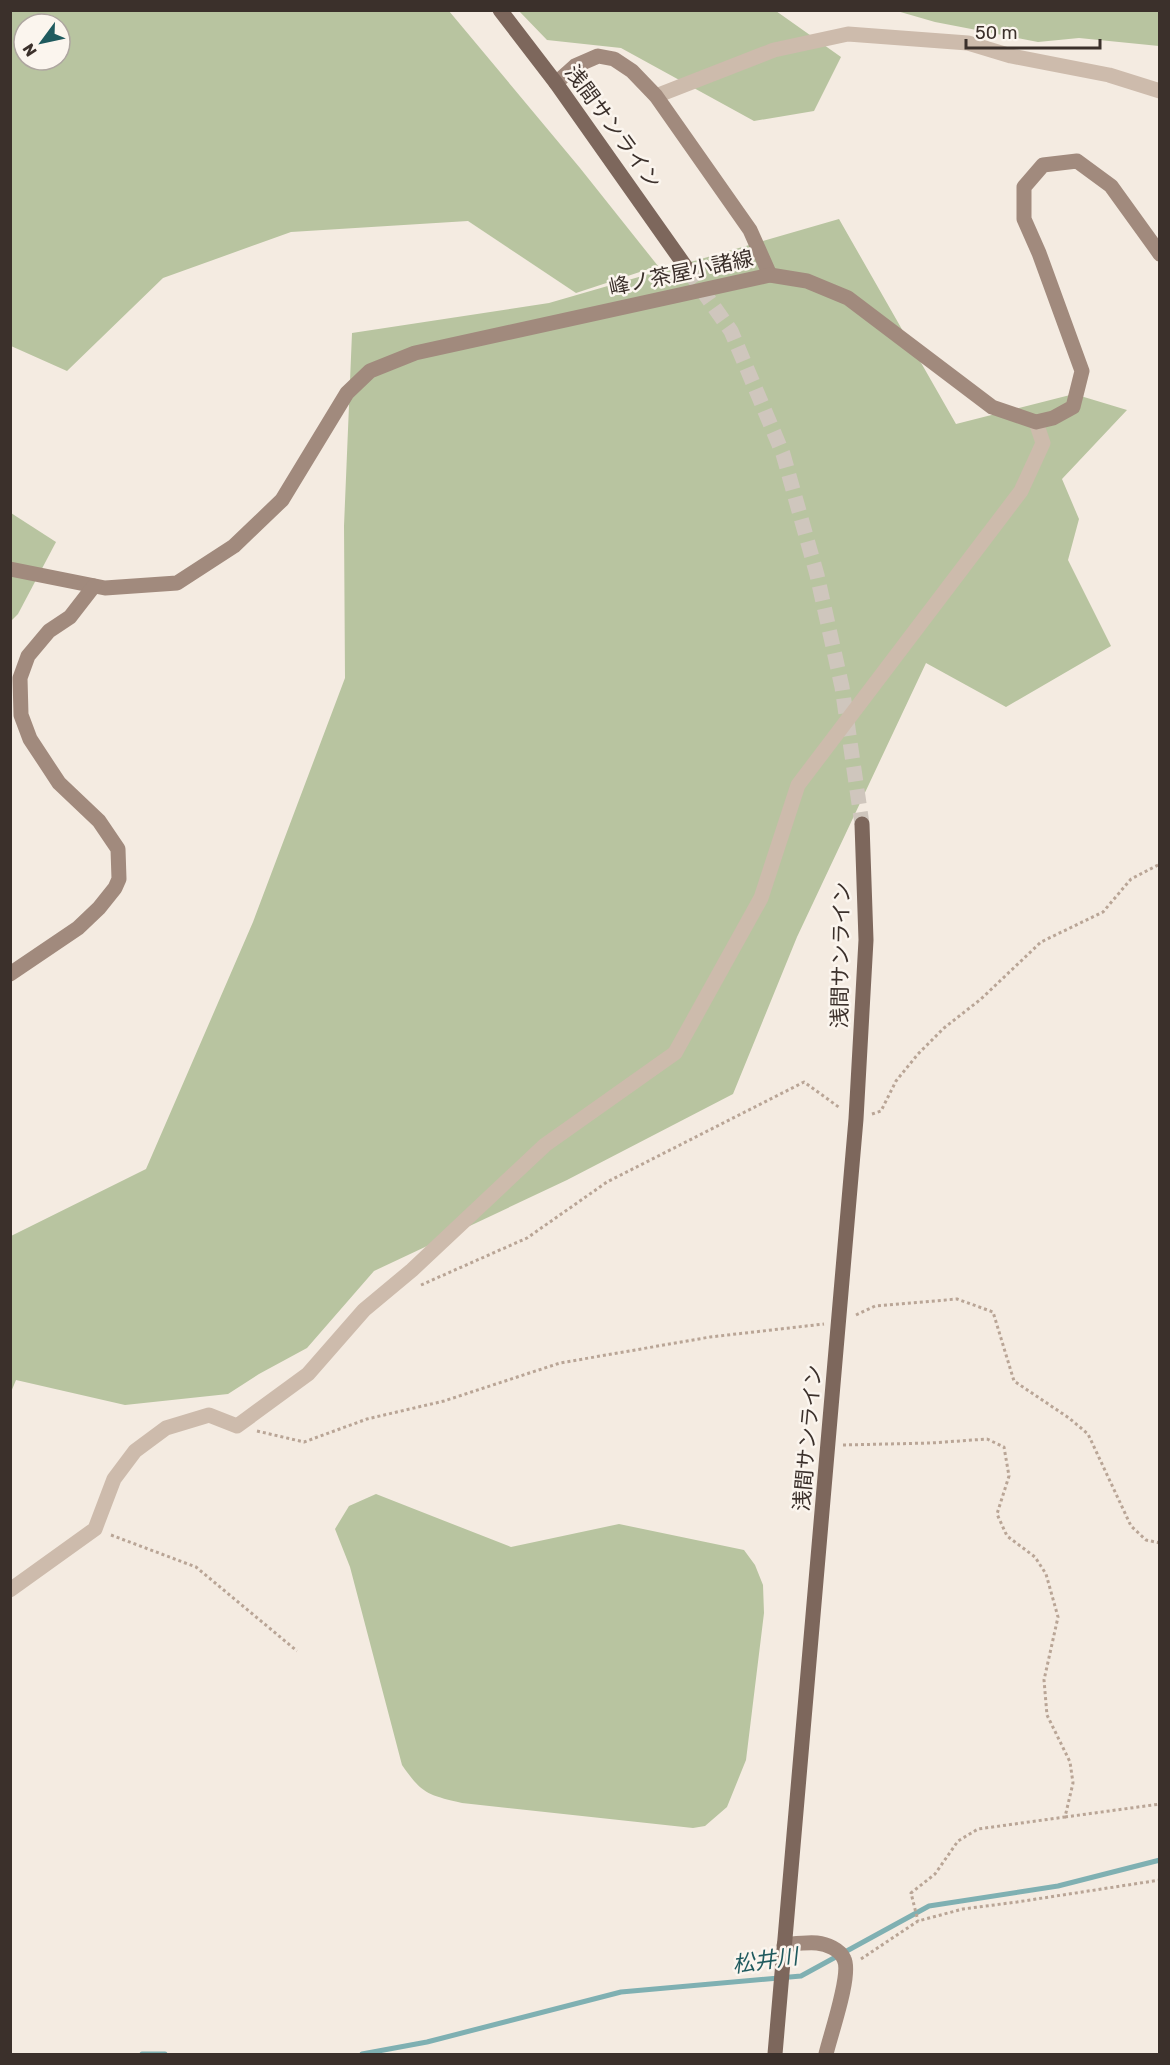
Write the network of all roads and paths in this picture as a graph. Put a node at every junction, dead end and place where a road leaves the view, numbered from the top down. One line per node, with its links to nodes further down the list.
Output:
1 (500, 10): 2 (main road, 浅間サンライン)
2 (556, 83): 4 (main road); 6 (main road, 浅間サンライン)
3 (1160, 91): 4 (street)
4 (656, 96): 7 (main road)
5 (1160, 254): 8 (main road)
6 (688, 270)
7 (770, 275): 8 (main road, 峰ノ茶屋小諸線); 10 (main road, 峰ノ茶屋小諸線)
8 (1036, 422): 17 (street)
9 (10, 569): 10 (main road, 峰ノ茶屋小諸線)
10 (94, 586): 13 (main road)
11 (862, 824): 14 (main road, 浅間サンライン)
12 (1160, 864): 14 (path)
13 (10, 974)
14 (856, 1119): 15 (path); 16 (main road, 浅間サンライン)
15 (418, 1286)
16 (840, 1322): 17 (path); 18 (main road, 浅間サンライン); 20 (path)
17 (237, 1426): 19 (street)
18 (829, 1445): 24 (path); 27 (main road, 浅間サンライン)
19 (95, 1529): 21 (street); 22 (path)
20 (1160, 1543)
21 (10, 1590)
22 (297, 1651)
23 (1160, 1804): 24 (path)
24 (1065, 1817): 26 (path)
25 (1160, 1880): 26 (path)
26 (918, 1921): 28 (path)
27 (784, 1945): 28 (main road); 29 (main road, 浅間サンライン)
28 (847, 1968): 30 (main road)
29 (775, 2055)
30 (826, 2055)

